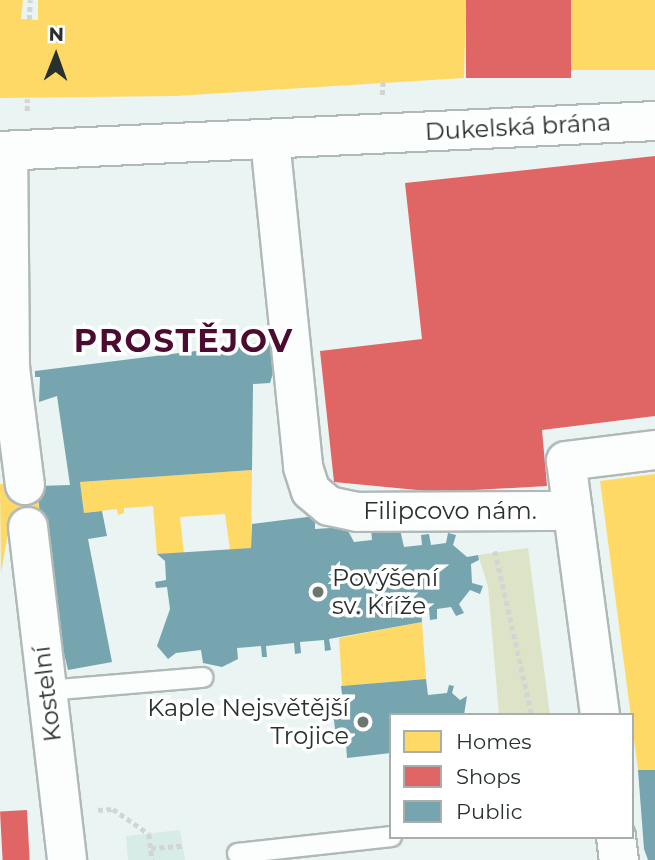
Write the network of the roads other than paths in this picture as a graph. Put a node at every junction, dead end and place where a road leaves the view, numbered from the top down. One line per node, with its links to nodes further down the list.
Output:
1 (655, 121): 2 (street, Dukelská brána)
2 (270, 140): 3 (street, Dukelská brána); 7 (street, Filipcovo nám.)
3 (4, 151): 4 (street)
4 (5, 374): 6 (street)
5 (655, 450): 7 (street)
6 (25, 485)
7 (573, 511): 11 (street)
8 (28, 527): 10 (street, Kostelní)
9 (202, 677): 10 (lane)
10 (47, 690): 15 (street, Kostelní)
11 (600, 713)
12 (389, 836): 14 (lane)
13 (616, 839): 16 (street)
14 (237, 853)
15 (67, 860)
16 (619, 860)

